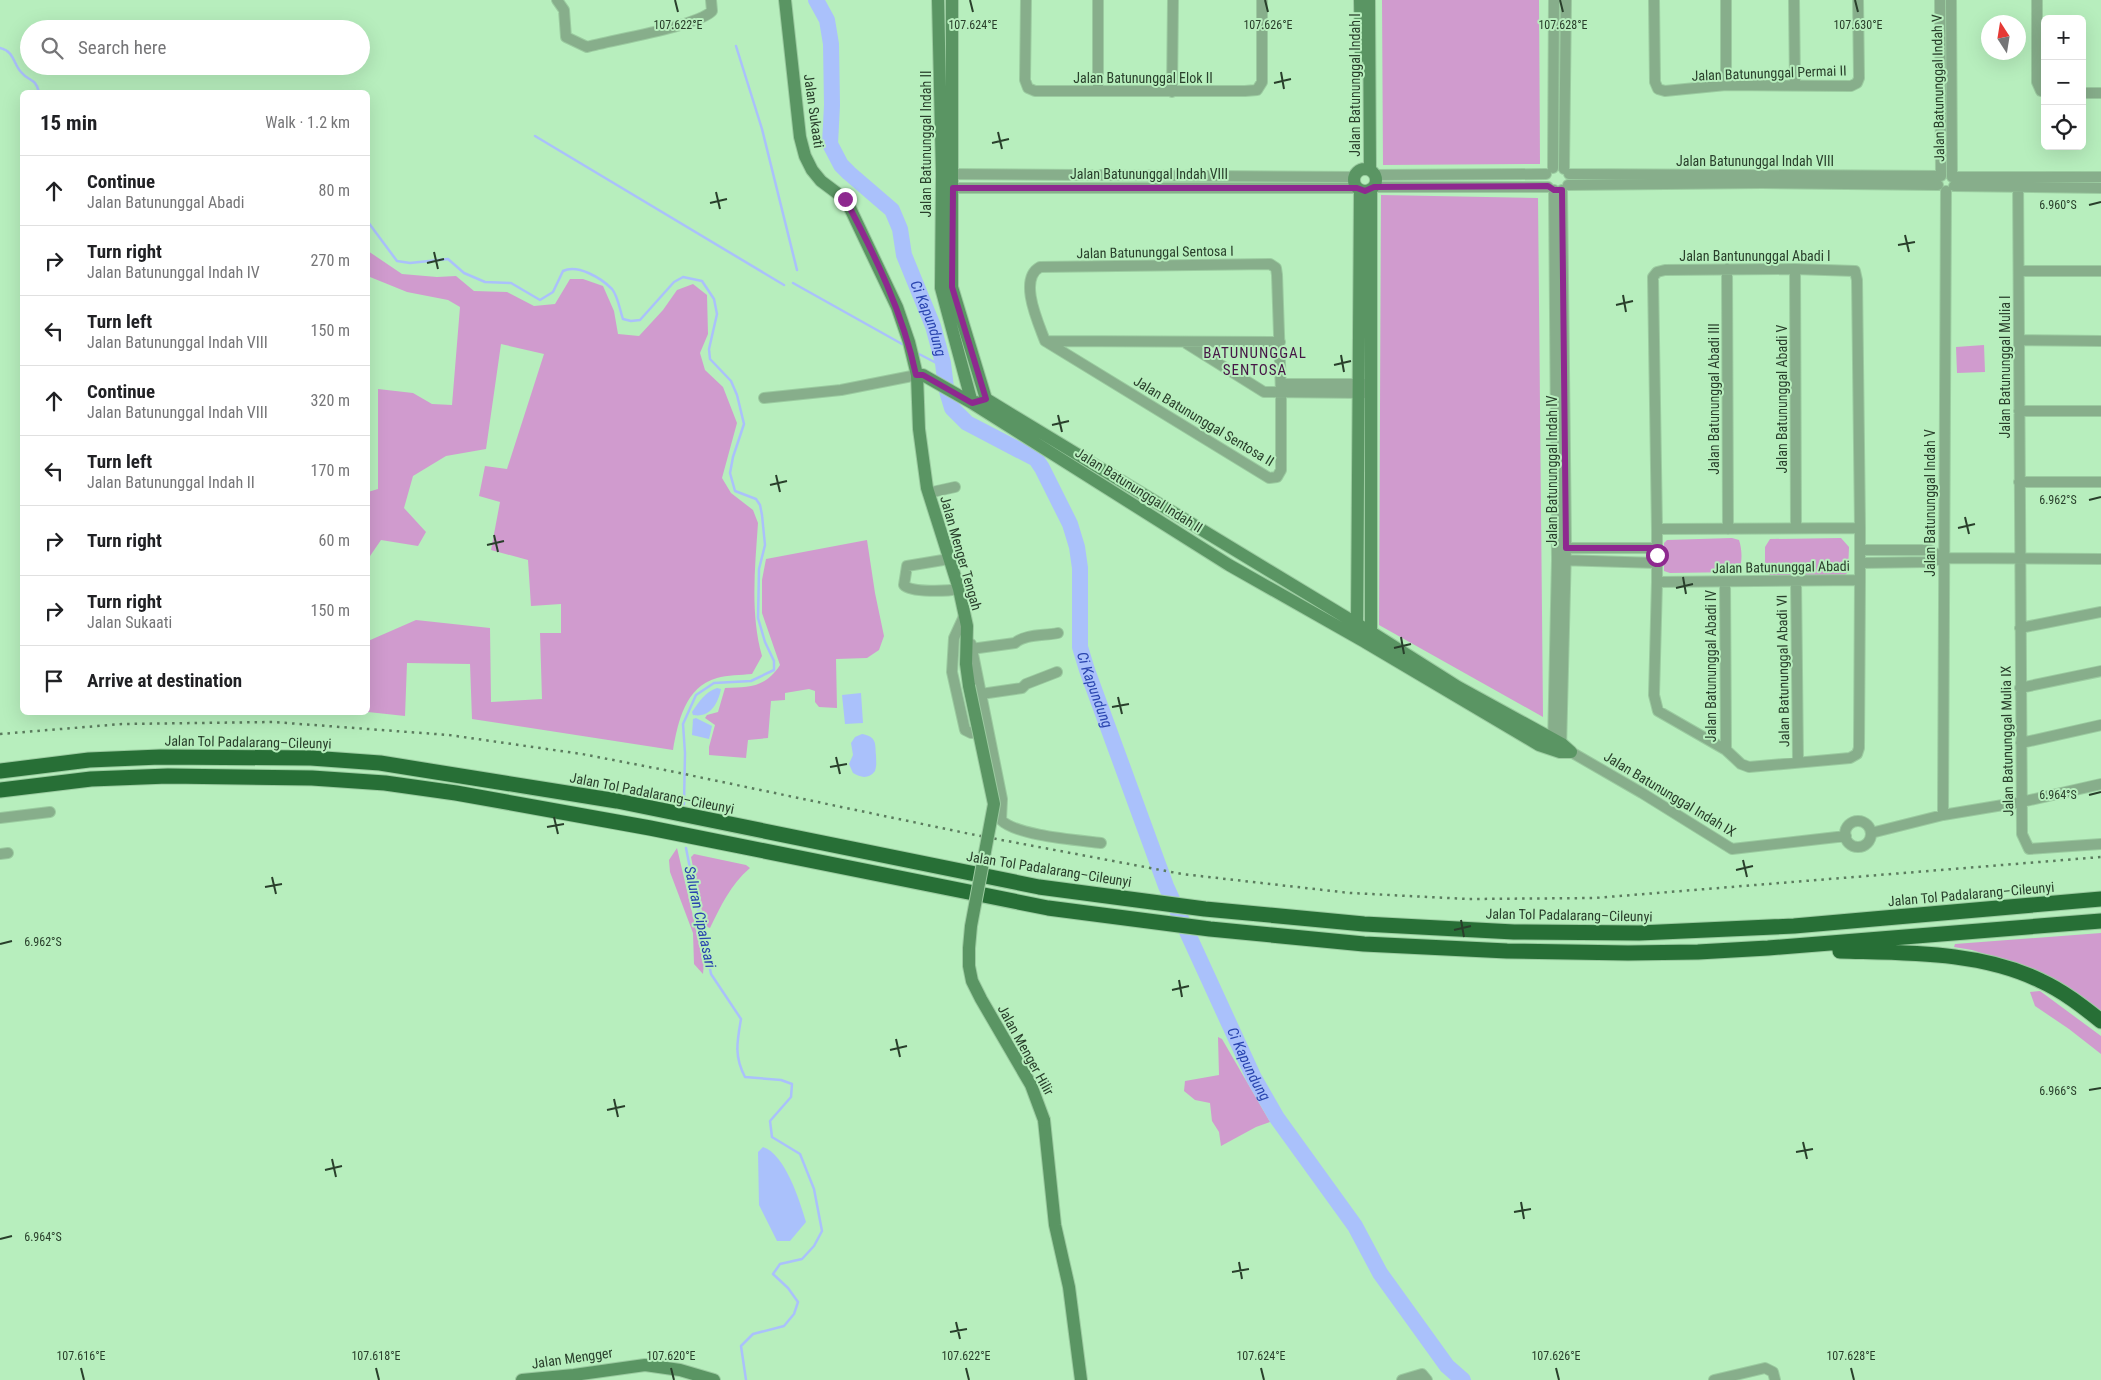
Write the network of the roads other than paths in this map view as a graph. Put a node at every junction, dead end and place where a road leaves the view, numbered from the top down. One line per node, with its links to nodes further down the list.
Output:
1 (557, 0): 2 (street)
2 (710, 0)
3 (785, 0): 49 (street, Jalan Sukaati)
4 (938, 0): 30 (street, Jalan Batununggal Indah II)
5 (952, 0): 30 (street, Jalan Batununggal Indah II)
6 (1026, 0): 23 (street, Jalan Batununggal Elok II)
7 (1098, 0): 23 (street)
8 (1173, 0): 25 (street)
9 (1262, 0): 25 (street, Jalan Batununggal Elok II)
10 (1360, 0): 34 (street, Jalan Batununggal Indah I)
11 (1369, 0): 34 (street, Jalan Batununggal Indah I)
12 (1554, 0): 28 (street)
13 (1566, 0): 29 (street)
14 (1654, 0): 21 (street, Jalan Batununggal Permai II)
15 (1726, 0): 21 (street)
16 (1794, 0): 22 (street)
17 (1858, 0): 22 (street, Jalan Batununggal Permai II)
18 (1940, 0): 35 (street, Jalan Batununggal Indah V)
19 (1950, 0): 35 (street, Jalan Batununggal Indah V)
20 (2037, 0): 24 (street)
21 (1726, 85): 22 (street, Jalan Batununggal Permai II)
22 (1795, 85)
23 (1098, 91): 25 (street, Jalan Batununggal Elok II)
24 (2041, 91)
25 (1172, 92)
26 (2101, 92): 27 (street)
27 (2086, 93)
28 (1550, 171): 29 (street, Jalan Batununggal Indah VIII); 34 (street, Jalan Batununggal Indah VIII); 37 (street)
29 (1567, 171): 33 (street, Jalan Batununggal Indah VIII); 37 (street)
30 (947, 174): 34 (street, Jalan Batununggal Indah VIII); 36 (street, Jalan Batununggal Indah II)
31 (2018, 177): 32 (street, Jalan Batununggal Indah VIII); 35 (street, Jalan Batununggal Indah VIII); 38 (street, Jalan Batununggal Mulia I)
32 (2101, 177)
33 (1762, 179): 35 (street, Jalan Batununggal Indah VIII); 37 (street, Jalan Batununggal Indah VIII)
34 (1365, 181): 36 (street, Jalan Batununggal Indah VIII); 37 (street, Jalan Batununggal Indah VIII); 51 (street)
35 (1946, 183): 38 (street, Jalan Batununggal Indah VIII); 68 (street, Jalan Batununggal Indah V)
36 (947, 188): 53 (street, Jalan Batununggal Indah II); 54 (street, Jalan Batununggal Indah II)
37 (1558, 188): 65 (street, Jalan Batununggal Indah IV)
38 (2018, 188): 39 (street, Jalan Batununggal Indah VIII); 42 (street, Jalan Batununggal Mulia I)
39 (2101, 188)
40 (1727, 269): 41 (street, Jalan Bantununggal Abadi I); 63 (street, Jalan Batununggal Abadi III); 64 (street, Jalan Bantununggal Abadi I)
41 (1795, 269): 61 (street, Jalan Batununggal Abadi V); 62 (street, Jalan Bantununggal Abadi I)
42 (2019, 271): 43 (street); 45 (street, Jalan Batununggal Mulia I)
43 (2101, 271)
44 (1045, 340): 47 (street); 48 (street, Jalan Batununggal Sentosa I); 50 (street, Jalan Batununggal Sentosa II)
45 (2019, 340): 46 (street); 55 (street, Jalan Batununggal Mulia I)
46 (2101, 341)
47 (1183, 342): 48 (street); 50 (street)
48 (1280, 342): 50 (street)
49 (920, 375): 52 (street); 54 (street); 60 (street, Jalan Menger Tengah)
50 (1281, 388): 51 (street)
51 (1364, 389): 82 (street); 85 (street)
52 (764, 398)
53 (986, 399): 54 (street); 82 (street, Jalan Batununggal Indah II)
54 (972, 403): 85 (street, Jalan Batununggal Indah II)
55 (2019, 411): 56 (street); 57 (street, Jalan Batununggal Mulia I)
56 (2101, 411)
57 (2019, 482): 58 (street); 69 (street, Jalan Batununggal Mulia I)
58 (2101, 482)
59 (954, 487): 60 (street)
60 (928, 492): 71 (street, Jalan Menger Tengah)
61 (1796, 528): 62 (street); 63 (street)
62 (1860, 528): 67 (street, Jalan Batununggal Abadi)
63 (1728, 529): 64 (street)
64 (1657, 530): 66 (street)
65 (1561, 548): 66 (street); 72 (street, Jalan Batununggal Indah IV)
66 (1657, 548): 73 (street)
67 (1860, 550): 68 (street); 74 (street, Jalan Batununggal Abadi)
68 (1943, 558): 69 (street); 74 (street); 102 (street, Jalan Batununggal Indah V)
69 (2019, 558): 70 (street); 83 (street, Jalan Batununggal Mulia IX)
70 (2101, 559)
71 (949, 560): 79 (street, Jalan Menger Tengah); 79 (street)
72 (1561, 560): 73 (street); 94 (street, Jalan Batununggal Indah IV)
73 (1657, 563): 77 (street)
74 (1860, 563): 75 (street, Jalan Batununggal Abadi)
75 (1860, 580): 76 (street, Jalan Batununggal Abadi); 96 (street)
76 (1796, 581): 78 (street, Jalan Batununggal Abadi); 96 (street, Jalan Batununggal Abadi VI)
77 (1657, 582): 78 (street, Jalan Batununggal Abadi); 95 (street)
78 (1725, 582): 95 (street, Jalan Batununggal Abadi IV)
79 (959, 590): 81 (street, Jalan Menger Tengah)
80 (2101, 612): 83 (street)
81 (966, 620): 86 (street); 92 (street); 104 (street, Jalan Menger Tengah, bridge)
82 (1357, 624): 85 (street)
83 (2020, 628): 89 (street, Jalan Batununggal Mulia IX)
84 (1058, 633): 86 (street)
85 (1365, 637): 94 (street, Jalan Batununggal Indah IX)
86 (971, 649): 90 (street)
87 (2101, 670): 89 (street)
88 (1058, 672): 90 (street)
89 (2020, 688): 93 (street, Jalan Batununggal Mulia IX)
90 (981, 694): 92 (street)
91 (2101, 726): 93 (street)
92 (988, 732): 107 (street)
93 (2021, 743): 100 (street, Jalan Batununggal Mulia IX)
94 (1560, 747): 106 (street, Jalan Batununggal Indah IX)
95 (1726, 750): 96 (street)
96 (1798, 761)
97 (0, 771): 111 (highway, Jalan Tol Padalarang–Cileunyi)
98 (2101, 784): 100 (street)
99 (0, 790): 113 (highway)
100 (2021, 802): 102 (street); 108 (street, Jalan Batununggal Mulia IX)
101 (50, 812): 103 (street)
102 (1943, 815): 105 (street)
103 (0, 818)
104 (991, 827): 117 (street, Jalan Menger Hilir, bridge)
105 (1871, 832): 106 (street); 106 (street)
106 (1846, 836)
107 (1102, 843)
108 (2101, 844)
109 (2101, 890): 111 (highway)
110 (2101, 899): 111 (highway, Jalan Tol Padalarang–Cileunyi)
111 (2038, 904)
112 (2101, 921): 113 (highway)
113 (1768, 948): 114 (highway)
114 (2101, 1022)
115 (522, 1380): 116 (street, Jalan Mengger)
116 (714, 1380)
117 (1081, 1380)
118 (1402, 1380): 119 (street)
119 (1427, 1380)
120 (1714, 1380): 121 (street)
121 (1775, 1380)

